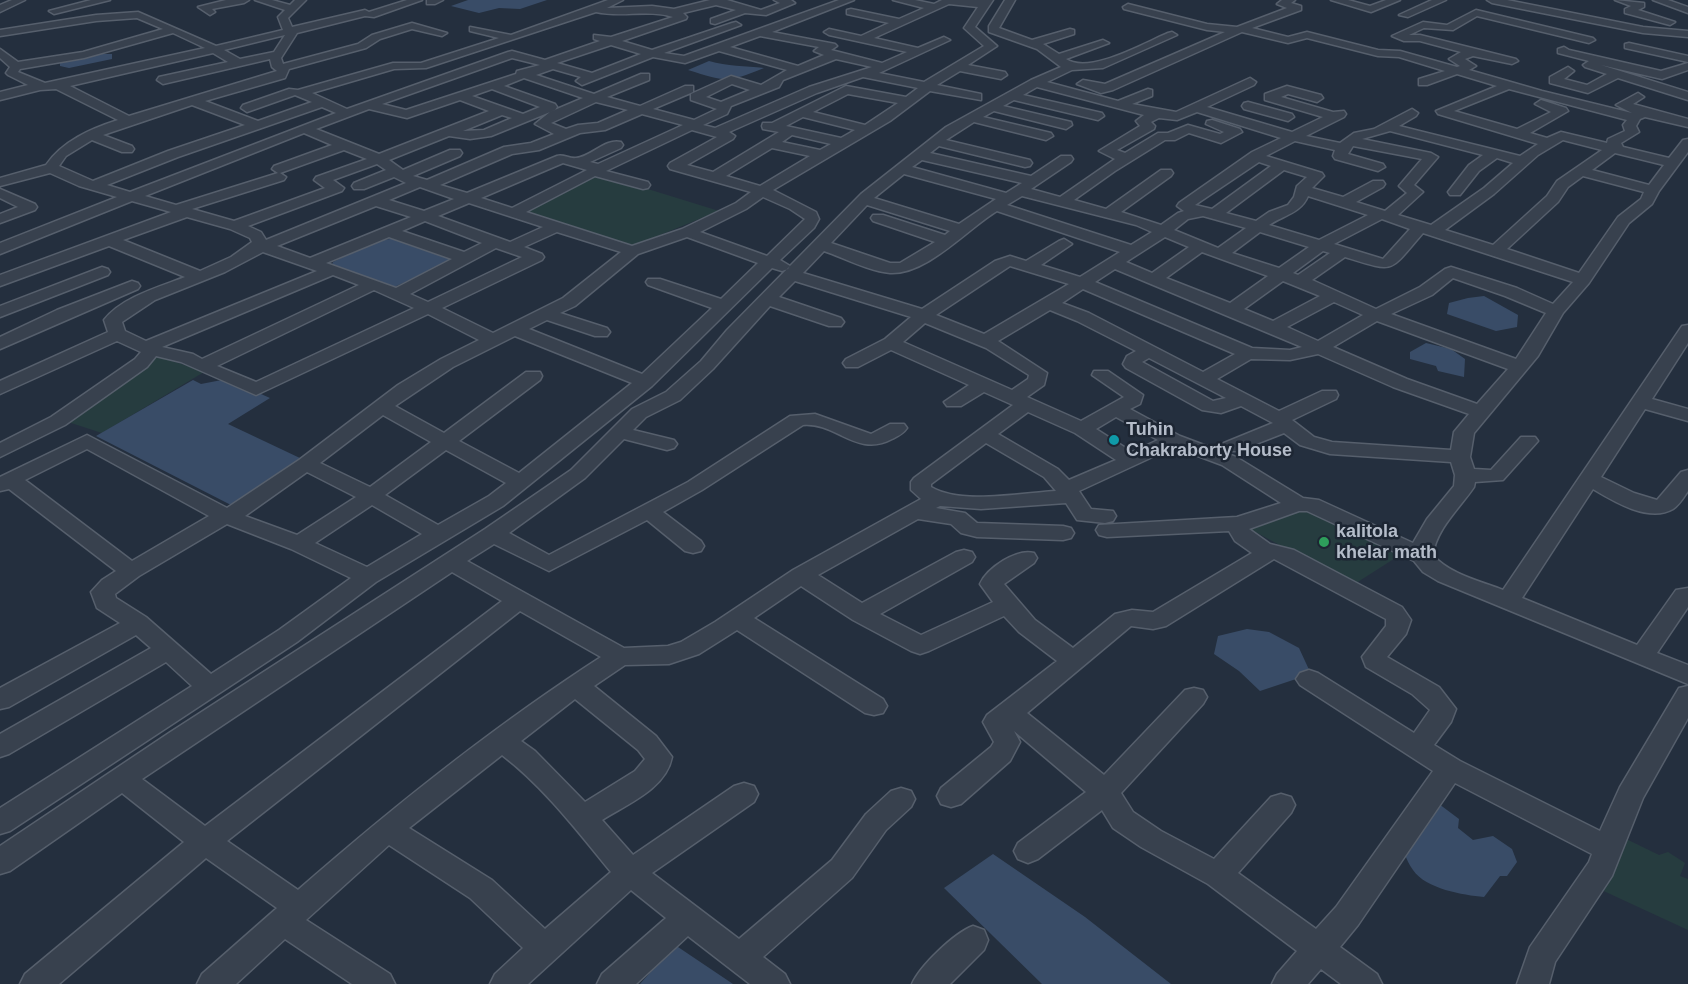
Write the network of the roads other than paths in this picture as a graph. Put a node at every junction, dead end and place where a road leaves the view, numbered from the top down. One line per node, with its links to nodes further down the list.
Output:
1 (20, 0): 30 (street)
2 (105, 0): 23 (street)
3 (244, 0): 36 (street)
4 (260, 0): 31 (street)
5 (382, 0): 32 (street)
6 (417, 0): 41 (street)
7 (584, 0): 27 (street)
8 (618, 0): 27 (street)
9 (779, 0): 33 (street)
10 (898, 0): 38 (street)
11 (1010, 0): 71 (street)
12 (1290, 0): 62 (street)
13 (1336, 0): 26 (street)
14 (1395, 0): 26 (street)
15 (1441, 0): 43 (street)
16 (1522, 0): 22 (street)
17 (1620, 0): 57 (street)
18 (1658, 0): 34 (street)
19 (719, 1): 33 (street); 39 (street)
20 (1495, 1): 22 (street); 40 (street)
21 (987, 2): 38 (street); 105 (street)
22 (1510, 4): 44 (street)
23 (81, 5): 35 (street); 45 (street)
24 (871, 5): 42 (street)
25 (850, 6): 51 (street); 68 (street)
26 (1362, 6): 47 (street)
27 (598, 7): 37 (street); 48 (street)
28 (1128, 7): 62 (street)
29 (1592, 8): 44 (street)
30 (0, 9)
31 (301, 9): 32 (street); 63 (street)
32 (348, 10): 41 (street)
33 (745, 10): 81 (street)
34 (1688, 10)
35 (46, 12)
36 (210, 12)
37 (624, 12): 39 (street); 72 (street)
38 (937, 12): 42 (street)
39 (672, 13): 76 (street)
40 (1476, 13): 52 (street); 78 (street)
41 (367, 14): 55 (street); 63 (street)
42 (920, 14): 51 (street)
43 (1404, 15)
44 (1574, 16): 65 (street)
45 (96, 18): 61 (street); 66 (street)
46 (3, 19): 66 (street)
47 (1368, 19)
48 (559, 21): 53 (street); 56 (street)
49 (525, 22): 56 (street)
50 (848, 23): 75 (street)
51 (903, 23): 75 (street)
52 (1460, 24): 59 (street); 89 (street)
53 (580, 25)
54 (736, 25): 81 (street)
55 (412, 26): 67 (street); 102 (street)
56 (546, 27): 74 (street)
57 (1688, 27)
58 (1029, 28): 71 (street)
59 (1479, 28)
60 (474, 29): 74 (street)
61 (173, 30): 83 (street); 101 (street)
62 (1240, 30): 73 (street); 109 (street)
63 (290, 31): 83 (street); 102 (street)
64 (1070, 32): 79 (street)
65 (1654, 32): 69 (street); 85 (street)
66 (0, 33)
67 (442, 33)
68 (759, 33): 82 (street); 92 (street)
69 (1688, 34)
70 (1172, 35): 110 (street)
71 (1008, 36): 79 (street)
72 (598, 37): 76 (street); 93 (street)
73 (1224, 37): 88 (street); 110 (street)
74 (511, 38): 132 (street)
75 (863, 39): 86 (street)
76 (611, 40): 91 (street); 100 (street)
77 (944, 40): 86 (street)
78 (1589, 40)
79 (1034, 43): 110 (street)
80 (1103, 43): 110 (street)
81 (667, 48): 91 (street)
82 (719, 48): 95 (street); 108 (street)
83 (215, 49): 98 (street); 99 (street)
84 (1564, 50): 96 (street)
85 (1620, 50): 94 (street); 96 (street)
86 (918, 51): 104 (street)
87 (0, 52): 101 (street)
88 (1288, 52)
89 (1472, 52): 109 (street); 123 (street)
90 (143, 54): 98 (street)
91 (653, 54): 95 (street); 117 (street)
92 (835, 55): 104 (street); 108 (street)
93 (532, 59): 100 (street); 106 (street)
94 (1688, 59)
95 (682, 61): 112 (street)
96 (1604, 61): 103 (street); 115 (street)
97 (590, 62): 107 (street)
98 (157, 63): 124 (street)
99 (239, 63): 102 (street); 118 (street)
100 (549, 64): 107 (street); 113 (street)
101 (16, 66): 126 (street)
102 (280, 66): 119 (street)
103 (1688, 66)
104 (883, 67): 114 (street)
105 (959, 67): 116 (street); 128 (street)
106 (474, 69): 113 (street); 148 (street)
107 (568, 70): 117 (street)
108 (799, 70): 129 (street)
109 (1459, 70): 121 (street); 123 (street)
110 (1053, 71): 137 (street); 149 (street)
111 (1568, 71): 127 (street)
112 (654, 73): 141 (street); 145 (street)
113 (523, 74): 125 (street); 130 (street)
114 (869, 74): 128 (street); 164 (street)
115 (1616, 74): 127 (street); 138 (street)
116 (1001, 75)
117 (599, 79): 130 (street); 134 (street)
118 (163, 80)
119 (255, 82): 132 (street); 143 (street)
120 (1250, 82): 153 (street)
121 (1423, 82)
122 (666, 83): 131 (street)
123 (1504, 83): 139 (street); 183 (street)
124 (58, 85): 126 (street); 165 (street)
125 (491, 85): 136 (street); 163 (street)
126 (40, 86): 135 (street)
127 (1575, 86): 139 (street)
128 (926, 87): 144 (street); 146 (street)
129 (761, 89): 131 (street); 150 (street)
130 (562, 90): 134 (street)
131 (695, 91): 150 (street); 155 (street)
132 (297, 93): 147 (street); 152 (street)
133 (1148, 93): 149 (street)
134 (577, 94): 141 (street)
135 (0, 96)
136 (459, 96): 148 (street); 154 (street)
137 (1012, 96): 146 (street); 160 (street)
138 (1688, 96)
139 (1551, 97): 159 (street); 183 (street)
140 (1638, 97): 159 (street)
141 (593, 98): 145 (street); 175 (street)
142 (1317, 98): 171 (street)
143 (190, 100): 165 (street); 168 (street)
144 (909, 101): 157 (street); 177 (street)
145 (610, 102): 155 (street); 175 (street)
146 (985, 102): 170 (street); 173 (street)
147 (322, 103): 156 (street); 168 (street)
148 (368, 105): 156 (street)
149 (1119, 105): 161 (street)
150 (721, 106): 169 (street)
151 (1248, 106): 171 (street)
152 (247, 108)
153 (1196, 108): 161 (street); 162 (street)
154 (501, 111): 163 (street); 180 (street)
155 (641, 111): 169 (street); 182 (street)
156 (347, 113): 176 (street)
157 (801, 113): 172 (street); 177 (street)
158 (1412, 114): 174 (street)
159 (1638, 115): 166 (street); 199 (street)
160 (1098, 116)
161 (1153, 116): 178 (street); 206 (street)
162 (1223, 116): 178 (street); 187 (street)
163 (524, 118): 180 (street)
164 (744, 119): 172 (street); 181 (street)
165 (126, 120): 184 (street)
166 (1688, 123)
167 (1589, 124): 188 (street)
168 (257, 125): 230 (street)
169 (693, 125): 181 (street); 200 (street)
170 (1066, 125)
171 (1317, 125): 187 (street)
172 (774, 127): 179 (street)
173 (972, 127): 185 (street); 186 (street)
174 (1388, 127): 195 (street); 202 (street)
175 (548, 128): 182 (street)
176 (304, 129): 196 (street); 238 (street)
177 (867, 129): 192 (street)
178 (1188, 129): 206 (street)
179 (790, 131): 191 (street); 192 (street)
180 (447, 132): 207 (street)
181 (718, 132): 210 (street)
182 (566, 134): 208 (street)
183 (1518, 134): 190 (street)
184 (93, 136): 198 (street); 217 (street)
185 (944, 136): 204 (street); 212 (street)
186 (1046, 136)
187 (1293, 137): 195 (street); 205 (street)
188 (1569, 137): 190 (street); 199 (street)
189 (994, 141): 197 (street)
190 (1546, 142): 211 (street)
191 (770, 143): 203 (street); 224 (street)
192 (844, 143): 203 (street)
193 (1688, 143): 214 (street)
194 (616, 145): 213 (street)
195 (1347, 145): 216 (street); 250 (street)
196 (345, 146): 207 (street); 245 (street)
197 (1016, 147)
198 (127, 149)
199 (1612, 149): 214 (street); 220 (street)
200 (636, 152): 210 (street); 219 (street)
201 (455, 153): 221 (street)
202 (1494, 154): 211 (street); 236 (street)
203 (824, 155): 234 (street)
204 (920, 155): 218 (street); 226 (street)
205 (1257, 157): 215 (street); 246 (street)
206 (1126, 158): 242 (street)
207 (379, 159): 221 (street); 253 (street)
208 (487, 159): 222 (street); 227 (street)
209 (1066, 159): 226 (street)
210 (663, 161): 224 (street)
211 (1523, 161): 257 (street)
212 (1025, 162)
213 (577, 163): 219 (street); 222 (street)
214 (1672, 163): 235 (street)
215 (1282, 165): 233 (street); 249 (street)
216 (1378, 167)
217 (51, 168): 225 (street); 230 (street)
218 (902, 169): 240 (street); 244 (street)
219 (597, 171): 229 (street); 232 (street)
220 (1580, 171): 235 (street); 272 (street)
221 (400, 173): 227 (street); 231 (street)
222 (528, 173): 232 (street); 239 (street)
223 (1166, 173): 248 (street)
224 (713, 177): 234 (street)
225 (0, 182)
226 (1033, 182): 240 (street)
227 (424, 184): 239 (street); 241 (street)
228 (1378, 184): 243 (street)
229 (643, 185)
230 (95, 186): 238 (street)
231 (359, 186)
232 (567, 186): 247 (street)
233 (1302, 189): 243 (street); 255 (street)
234 (762, 190): 260 (street); 280 (street)
235 (1652, 190): 287 (street)
236 (1455, 192)
237 (0, 193): 252 (street)
238 (132, 196): 245 (street); 269 (street)
239 (468, 198): 247 (street); 251 (street)
240 (1008, 198): 242 (street); 256 (street); 271 (street)
241 (376, 201): 251 (street); 268 (street)
242 (1063, 201): 248 (street)
243 (1345, 202): 250 (street)
244 (859, 204): 256 (street); 261 (street); 265 (street)
245 (182, 210): 253 (street); 262 (street)
246 (1199, 212): 249 (street); 259 (street)
247 (513, 213): 254 (street)
248 (1110, 213): 259 (street)
249 (1215, 214): 255 (street)
250 (1384, 215): 257 (street); 267 (street)
251 (424, 216): 258 (street); 263 (street)
252 (0, 219)
253 (235, 226): 268 (street)
254 (558, 226): 263 (street); 270 (street)
255 (1257, 227): 267 (street); 274 (street)
256 (961, 228): 261 (street)
257 (1426, 229): 272 (street); 273 (street)
258 (388, 231): 276 (street); 278 (street)
259 (1165, 231): 266 (street); 271 (street)
260 (687, 232): 270 (street); 280 (street)
261 (946, 240): 265 (street)
262 (111, 241): 275 (street); 284 (street)
263 (504, 244): 276 (street); 299 (street)
264 (1064, 244): 279 (street)
265 (821, 245): 280 (street)
266 (1201, 246): 274 (street); 285 (street)
267 (1321, 246): 273 (street); 283 (street)
268 (260, 248): 278 (street); 284 (street)
269 (0, 249)
270 (632, 251): 303 (street)
271 (1132, 251): 277 (street)
272 (1496, 251): 287 (street)
273 (1342, 252): 288 (street)
274 (1220, 254): 283 (street)
275 (67, 257): 282 (street); 286 (street)
276 (465, 258): 293 (street)
277 (1114, 263): 285 (street); 290 (street)
278 (310, 264): 281 (street)
279 (1030, 265): 290 (street); 305 (street)
280 (784, 267): 296 (street); 298 (street); 305 (street)
281 (333, 270): 291 (street); 316 (street)
282 (102, 273): 292 (street); 302 (street)
283 (1281, 274): 288 (street); 300 (street)
284 (198, 276): 294 (street)
285 (1154, 279): 300 (street)
286 (0, 280)
287 (1583, 280): 301 (street)
288 (1300, 281): 295 (street)
289 (654, 282): 298 (street)
290 (1082, 283): 297 (street); 319 (street)
291 (374, 284): 293 (street); 322 (street)
292 (132, 286): 294 (street); 315 (street)
293 (397, 294): 299 (street)
294 (154, 295): 311 (street)
295 (1332, 296): 304 (street); 307 (street)
296 (767, 299): 306 (street); 342 (street)
297 (1049, 304): 313 (street); 318 (street)
298 (724, 306): 327 (street)
299 (430, 308): 312 (street); 322 (street)
300 (1232, 310): 307 (street)
301 (1556, 311): 304 (street); 323 (street)
302 (0, 312)
303 (547, 314): 308 (street); 310 (street)
304 (1376, 315): 317 (street); 323 (street)
305 (923, 316): 313 (street); 314 (street)
306 (835, 322)
307 (1273, 328): 317 (street)
308 (517, 330): 312 (street); 327 (street)
309 (1688, 330): 320 (street)
310 (601, 332)
311 (117, 334): 316 (street); 329 (street)
312 (493, 340): 335 (street)
313 (985, 341): 333 (street)
314 (891, 343): 321 (street); 328 (street)
315 (0, 344)
316 (150, 348): 322 (street); 349 (street)
317 (1319, 348): 319 (street); 337 (street)
318 (1149, 351): 326 (street); 331 (street)
319 (1251, 354): 326 (street)
320 (1679, 361): 332 (street)
321 (852, 363)
322 (202, 366)
323 (1520, 367): 337 (street)
324 (1101, 375): 336 (street)
325 (533, 376): 345 (street)
326 (1203, 379): 331 (street)
327 (645, 382): 354 (street)
328 (983, 384): 333 (street); 334 (street)
329 (0, 388)
330 (1329, 395): 339 (street)
331 (1242, 399): 339 (street)
332 (1640, 400): 338 (street); 353 (street)
333 (1020, 401): 341 (street); 343 (street)
334 (954, 402)
335 (382, 407): 345 (street); 351 (street)
336 (1117, 410): 341 (street); 344 (street)
337 (1481, 412): 352 (street)
338 (1688, 415)
339 (1283, 422): 348 (street); 352 (street)
340 (897, 428): 361 (street)
341 (1082, 429): 350 (street)
342 (619, 432): 347 (street); 367 (street)
343 (985, 434): 357 (street); 359 (street)
344 (1173, 440): 350 (street); 360 (street)
345 (444, 441): 354 (street); 358 (street)
346 (1528, 441): 352 (street)
347 (667, 444)
348 (1231, 447)
349 (0, 451)
350 (1131, 460): 357 (street)
351 (306, 464): 358 (street); 363 (street)
352 (1462, 466): 371 (street)
353 (1589, 479): 356 (street); 380 (street)
354 (520, 482): 366 (street)
355 (6, 483): 363 (street); 375 (street)
356 (1685, 484)
357 (1069, 492): 359 (street); 364 (street)
358 (372, 496): 366 (street); 368 (street)
359 (936, 499): 362 (street)
360 (1298, 504): 364 (street); 371 (street)
361 (650, 511): 367 (street); 369 (street)
362 (915, 512): 365 (street); 376 (street)
363 (228, 516): 368 (street); 375 (street)
364 (1240, 524): 370 (street)
365 (1063, 533)
366 (438, 534): 377 (street)
367 (493, 534): 374 (street)
368 (299, 544): 377 (street)
369 (693, 546)
370 (1266, 552): 388 (street); 400 (street)
371 (1422, 556): 380 (street)
372 (963, 557): 382 (street)
373 (1026, 558): 381 (street)
374 (450, 561): 379 (street); 402 (street)
375 (131, 571): 384 (street)
376 (801, 575): 382 (street); 383 (street)
377 (368, 577): 392 (street)
378 (1684, 595): 386 (street)
379 (519, 600): 387 (street); 411 (street)
380 (1508, 601): 386 (street)
381 (1007, 605): 382 (street); 388 (street)
382 (861, 614)
383 (737, 619): 387 (street); 396 (street)
384 (138, 624): 385 (street); 395 (street)
385 (167, 650): 392 (street); 399 (street)
386 (1642, 656): 389 (street)
387 (620, 657): 391 (street)
388 (1074, 661): 397 (street)
389 (1688, 675)
390 (1309, 679): 400 (street)
391 (576, 686): 398 (street); 408 (street)
392 (208, 687): 409 (street)
393 (1688, 694): 412 (street)
394 (1194, 697): 403 (street)
395 (0, 700)
396 (874, 705)
397 (1010, 713): 403 (street); 405 (street)
398 (502, 741): 408 (street); 410 (street)
399 (0, 747)
400 (1417, 749): 401 (street)
401 (1450, 768): 412 (street); 421 (street)
402 (122, 778): 411 (street); 414 (street)
403 (1105, 792): 413 (street); 416 (street)
404 (744, 794): 415 (street)
405 (951, 796)
406 (901, 799): 422 (street)
407 (1281, 805): 416 (street)
408 (583, 818): 415 (street)
409 (0, 824)
410 (387, 829): 417 (street); 420 (street)
411 (206, 842): 417 (street); 423 (street)
412 (1609, 849): 432 (street)
413 (1028, 851)
414 (0, 862)
415 (630, 873): 418 (street); 420 (street)
416 (1218, 876): 421 (street)
417 (293, 915): 424 (street); 425 (street)
418 (688, 917): 422 (street); 427 (street)
419 (973, 940): 429 (street)
420 (545, 948): 426 (street)
421 (1320, 949): 430 (street); 431 (street)
422 (741, 957): 428 (street)
423 (36, 984)
424 (213, 984)
425 (379, 984)
426 (506, 984)
427 (614, 984)
428 (774, 984)
429 (928, 984)
430 (1288, 984)
431 (1366, 984)
432 (1533, 984)

